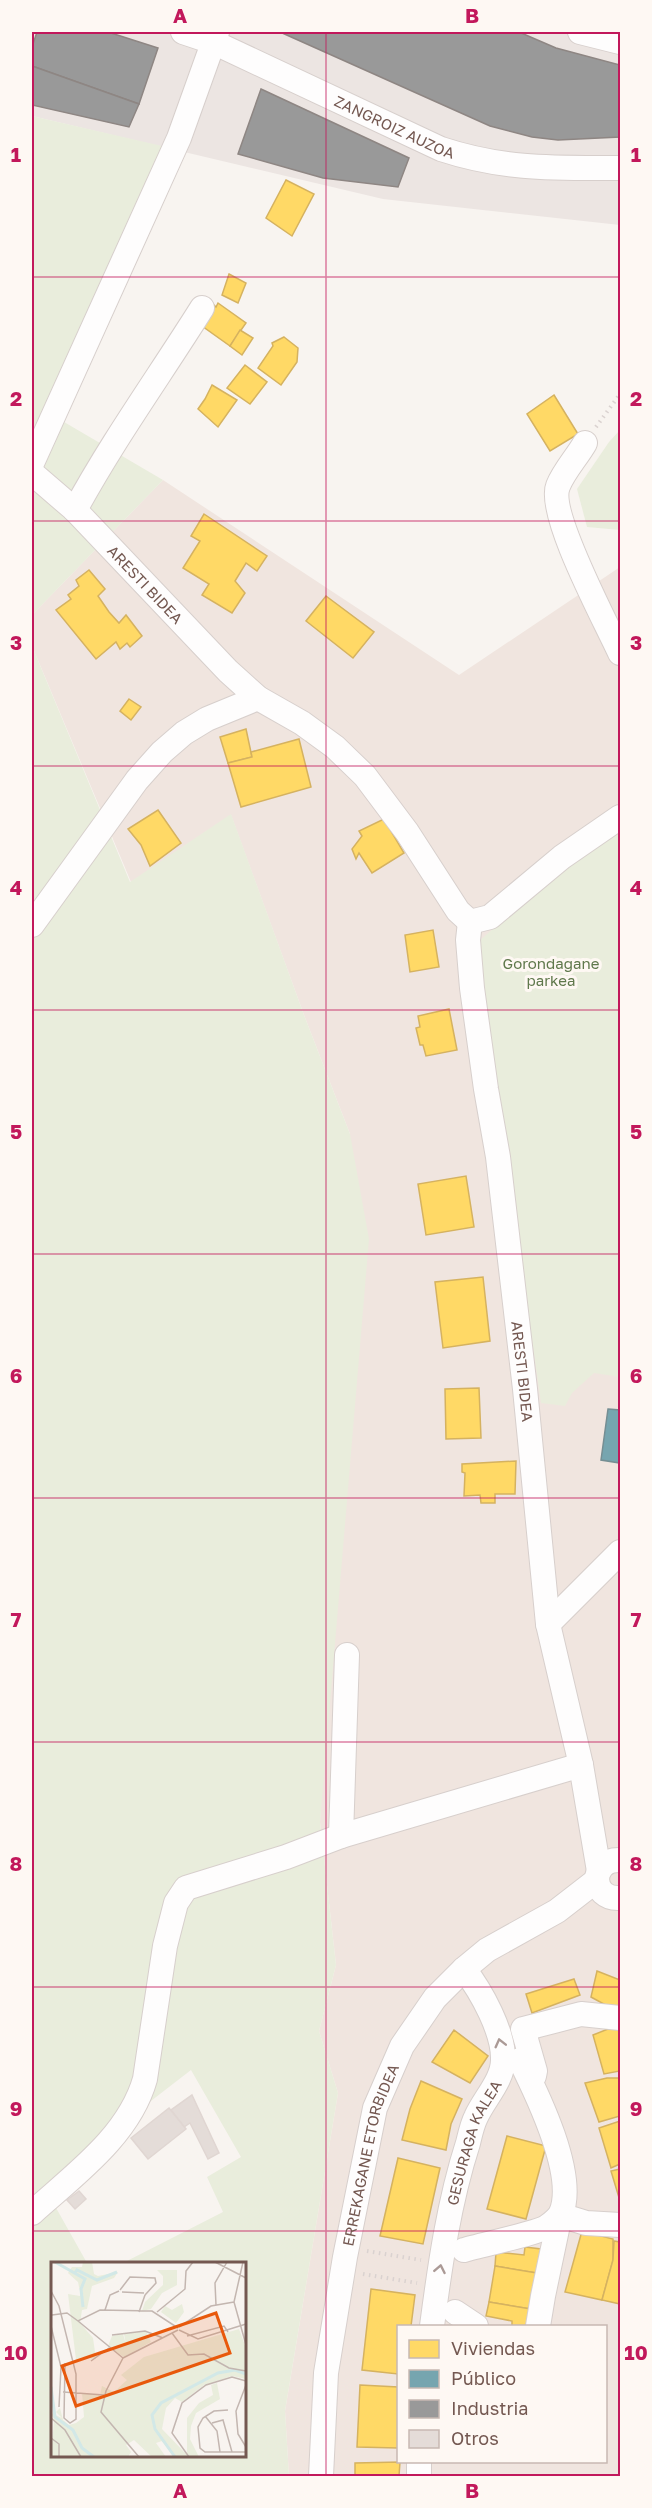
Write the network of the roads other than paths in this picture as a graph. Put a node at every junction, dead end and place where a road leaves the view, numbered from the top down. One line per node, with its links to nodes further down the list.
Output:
1 (183, 32): 3 (street, ZANGROIZ AUZOA)
2 (580, 32): 4 (street)
3 (215, 37): 5 (street, ZANGROIZ AUZOA); 8 (street)
4 (621, 42)
5 (621, 168)
6 (202, 308): 10 (street)
7 (585, 443): 11 (street)
8 (32, 463)
9 (32, 473): 10 (street, ARESTI BIDEA)
10 (75, 510): 12 (street, ARESTI BIDEA)
11 (621, 653)
12 (258, 698): 14 (street, ARESTI BIDEA); 15 (street)
13 (621, 817): 14 (street)
14 (470, 922): 17 (street, ARESTI BIDEA)
15 (32, 925)
16 (621, 1552): 17 (street)
17 (548, 1623): 19 (street, ARESTI BIDEA)
18 (347, 1655): 20 (street)
19 (581, 1765): 20 (street); 21 (street, ARESTI BIDEA)
20 (341, 1836): 26 (street)
21 (612, 1884): 22 (street, ERREKAGANE ETORBIDEA)
22 (464, 1969): 31 (street, GESURAGA KALEA, one-way to 22); 34 (street, ERREKAGANE ETORBIDEA)
23 (621, 2018): 25 (street)
24 (520, 2060): 25 (street)
25 (532, 2085): 27 (street)
26 (32, 2213)
27 (560, 2214): 28 (street); 29 (street); 33 (street)
28 (621, 2225)
29 (464, 2250)
30 (455, 2312): 32 (street)
31 (432, 2325)
32 (474, 2325)
33 (538, 2325)
34 (321, 2476)

